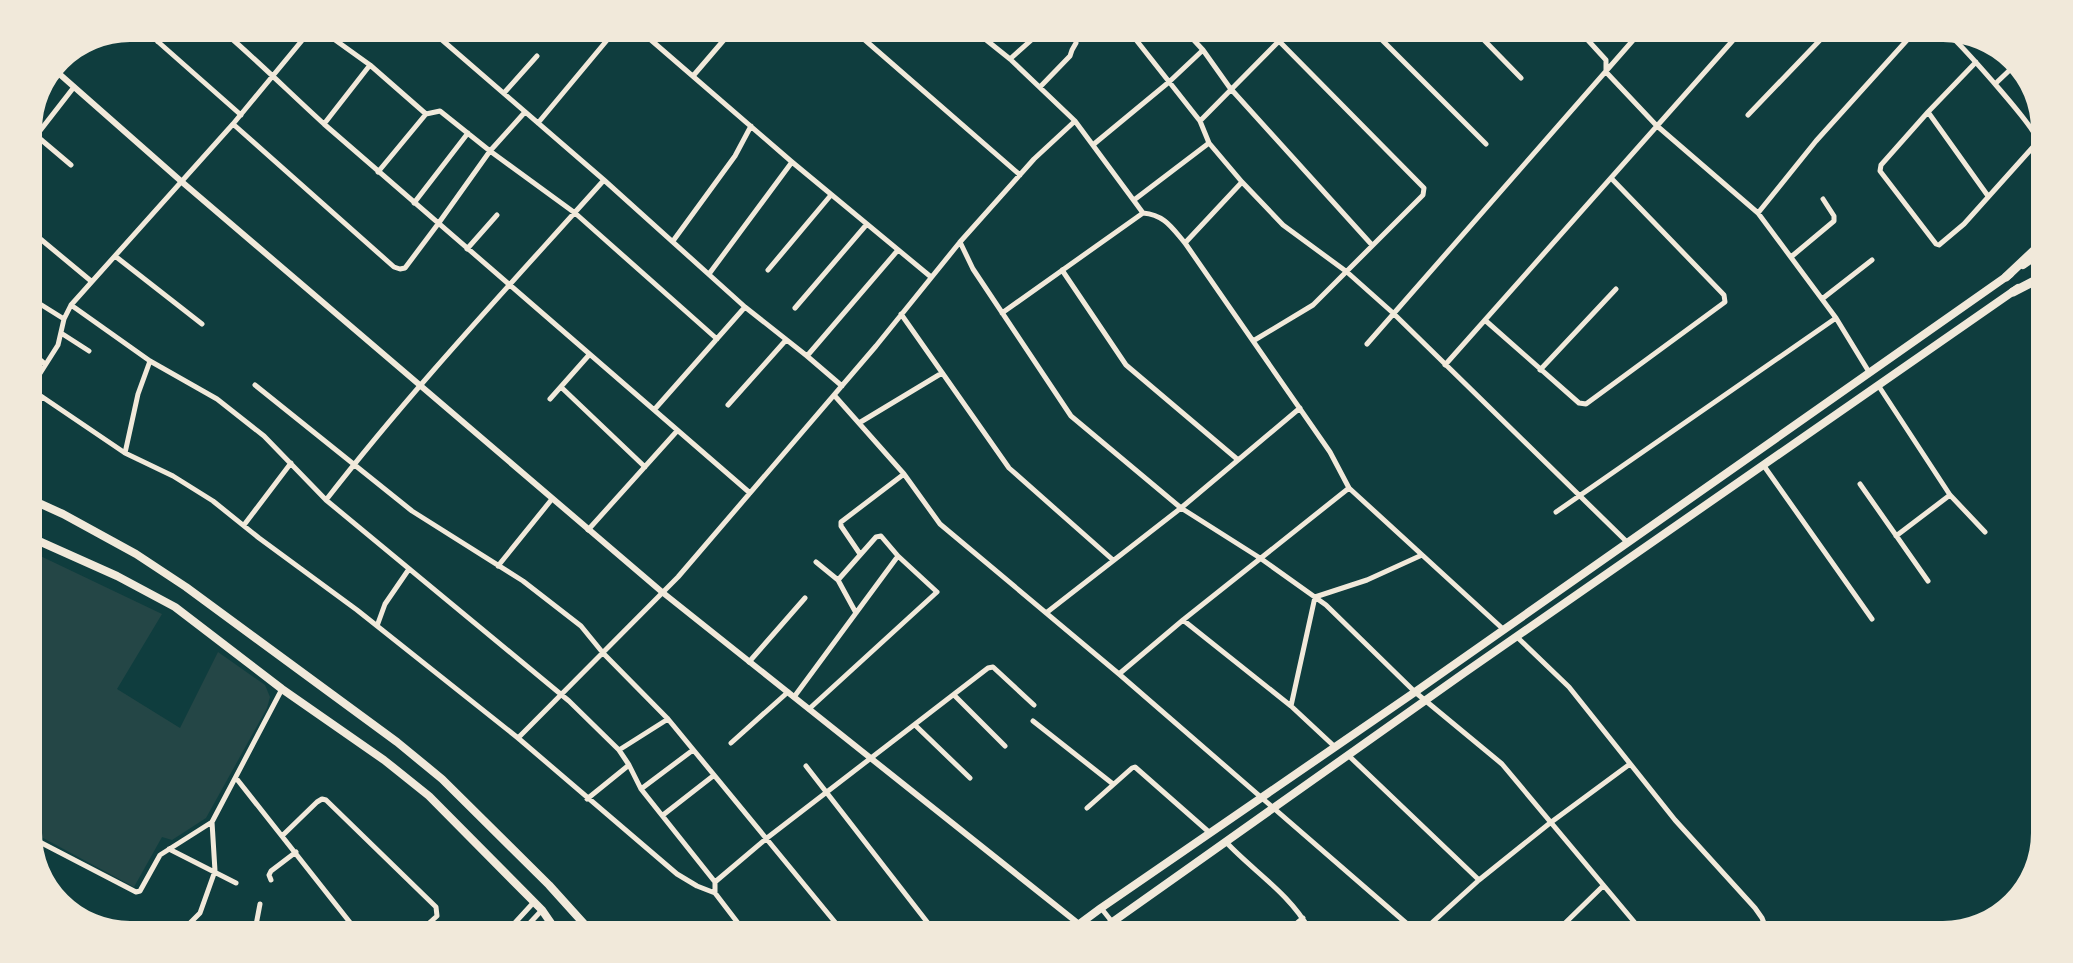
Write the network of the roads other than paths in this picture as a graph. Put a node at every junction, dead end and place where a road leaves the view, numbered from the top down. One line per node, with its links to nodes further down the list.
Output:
1 (158, 42): 45 (street)
2 (236, 42): 34 (street)
3 (301, 42): 34 (street)
4 (338, 42): 29 (street)
5 (444, 42): 41 (street)
6 (606, 42): 49 (street)
7 (653, 42): 33 (street)
8 (722, 42): 33 (street)
9 (867, 42): 66 (street)
10 (992, 42): 27 (street)
11 (1029, 42): 27 (street)
12 (1138, 42): 36 (street)
13 (1196, 42): 25 (street)
14 (1278, 42): 40 (street)
15 (1280, 42): 86 (street)
16 (1384, 42): 60 (street)
17 (1486, 42): 35 (street)
18 (1589, 42): 31 (street)
19 (1632, 42): 31 (street)
20 (1731, 42): 53 (street)
21 (1818, 42): 46 (street)
22 (1905, 42): 78 (street)
23 (1076, 43): 39 (street)
24 (1959, 44): 28 (street)
25 (1203, 50): 36 (street); 40 (street)
26 (537, 56): 41 (street)
27 (1010, 59): 39 (street)
28 (1976, 62): 37 (street); 43 (street)
29 (370, 65): 44 (street); 51 (street)
30 (2008, 71): 37 (street)
31 (1606, 72): 53 (street); 113 (street)
32 (62, 76): 38 (street)
33 (693, 76): 54 (street)
34 (272, 77): 45 (street); 51 (street)
35 (1521, 78)
36 (1169, 82): 48 (street); 59 (street)
37 (1995, 84): 55 (street)
38 (75, 87): 52 (street); 69 (street)
39 (1040, 87): 47 (street)
40 (1230, 88): 48 (street); 86 (street)
41 (504, 93): 42 (street)
42 (525, 112): 49 (street); 62 (street)
43 (1928, 112): 72 (street); 72 (street)
44 (426, 114): 56 (street); 65 (street)
45 (241, 115): 50 (street)
46 (1748, 115)
47 (1075, 121): 59 (street); 66 (street)
48 (1200, 121): 58 (street)
49 (538, 123): 68 (street)
50 (233, 124): 69 (street); 80 (street)
51 (324, 124): 65 (street)
52 (42, 125)
53 (1656, 125): 67 (street); 78 (street)
54 (751, 126): 63 (street); 83 (street)
55 (2031, 128)
56 (468, 133): 62 (street); 75 (street)
57 (42, 141): 64 (street)
58 (1209, 143): 70 (street); 74 (street)
59 (1094, 144): 74 (street)
60 (1486, 144)
61 (2031, 149): 72 (street)
62 (490, 151): 76 (street); 80 (street)
63 (792, 162): 71 (street); 97 (street)
64 (71, 165)
65 (378, 172): 75 (street)
66 (1020, 175): 84 (street)
67 (1611, 178): 116 (street); 131 (street)
68 (604, 180): 76 (street); 83 (street)
69 (182, 182): 90 (street); 137 (street)
70 (1242, 182): 85 (street); 96 (street)
71 (831, 195): 81 (street); 94 (street)
72 (1988, 196)
73 (1823, 199): 91 (street)
74 (1134, 200): 77 (street)
75 (414, 203): 80 (street)
76 (575, 213): 103 (street); 119 (street)
77 (1143, 213): 85 (street); 95 (street)
78 (1758, 213): 91 (street)
79 (497, 215): 87 (street)
80 (438, 224): 87 (street)
81 (867, 224): 88 (street); 110 (street)
82 (42, 240): 101 (street)
83 (674, 241): 97 (street)
84 (960, 242): 98 (street); 111 (street)
85 (1185, 243): 121 (street)
86 (1372, 245): 96 (street)
87 (467, 249): 103 (street)
88 (898, 250): 98 (street); 125 (street)
89 (2031, 253): 99 (highway)
90 (115, 256): 101 (street); 117 (street)
91 (1791, 257): 106 (street)
92 (2031, 259): 99 (main road)
93 (1872, 261): 106 (street)
94 (768, 270)
95 (1062, 270): 111 (street); 148 (street)
96 (1347, 273): 113 (street); 121 (street)
97 (709, 274): 109 (street)
98 (931, 277): 112 (street)
99 (2006, 277): 132 (main road)
100 (2031, 279): 105 (main road)
101 (91, 281): 108 (street)
102 (2031, 283): 105 (highway)
103 (509, 286): 124 (street); 137 (street)
104 (1616, 289): 131 (street)
105 (2013, 292): 135 (main road)
106 (1822, 299): 114 (street)
107 (42, 305): 115 (street)
108 (71, 305): 115 (street); 126 (street)
109 (745, 307): 119 (street); 120 (street)
110 (795, 308)
111 (1002, 313): 162 (street)
112 (901, 314): 133 (street); 136 (street)
113 (1393, 314): 122 (street); 129 (street)
114 (1836, 318): 132 (street); 157 (street)
115 (64, 319): 118 (street)
116 (1486, 321): 129 (street); 131 (street)
117 (202, 324)
118 (61, 333): 123 (street); 128 (street)
119 (717, 339): 144 (street)
120 (786, 340): 125 (street); 142 (street)
121 (1253, 341): 143 (street)
122 (1367, 344)
123 (89, 351)
124 (589, 355): 138 (street); 144 (street)
125 (807, 356): 136 (street)
126 (150, 361): 147 (street); 149 (street)
127 (42, 362): 128 (street)
128 (45, 364): 130 (street)
129 (1445, 365): 157 (street)
130 (42, 370)
131 (1540, 370)
132 (1869, 372): 169 (main road)
133 (942, 373): 145 (street); 174 (street)
134 (255, 385): 150 (street)
135 (1878, 385): 151 (main road); 158 (street)
136 (842, 386): 139 (street)
137 (420, 387): 150 (street); 159 (street)
138 (561, 387): 141 (street); 152 (street)
139 (834, 395): 145 (street); 156 (street)
140 (42, 399): 147 (street)
141 (550, 399)
142 (728, 405)
143 (1300, 408): 148 (street); 155 (street)
144 (654, 410): 146 (street)
145 (859, 423): 153 (street)
146 (677, 431): 152 (street); 156 (street)
147 (125, 453): 164 (street)
148 (1237, 459): 162 (street)
149 (291, 463): 160 (street); 164 (street)
150 (353, 465): 160 (street); 176 (street)
151 (1764, 466): 185 (street); 189 (main road)
152 (645, 467): 165 (street)
153 (904, 474): 170 (street); 184 (street)
154 (1860, 484): 167 (street)
155 (1349, 488): 171 (street); 173 (street)
156 (750, 493): 180 (street)
157 (1580, 495): 163 (street); 169 (street)
158 (1950, 495): 166 (street); 167 (street)
159 (552, 498): 165 (street); 176 (street)
160 (326, 500): 177 (street)
161 (42, 505): 256 (main road)
162 (1181, 508): 173 (street); 174 (street)
163 (1556, 512)
164 (244, 525): 187 (street)
165 (588, 530): 180 (street)
166 (1985, 532)
167 (1896, 536): 179 (street)
168 (42, 542): 193 (main road)
169 (1627, 542): 188 (main road)
170 (860, 554): 172 (street); 178 (street)
171 (1422, 555): 181 (street); 188 (street)
172 (898, 556): 183 (street); 202 (street)
173 (1260, 558): 181 (street); 186 (street)
174 (1113, 560): 184 (street)
175 (816, 562): 178 (street)
176 (498, 566): 190 (street)
177 (409, 568): 187 (street); 197 (street)
178 (837, 580): 183 (street)
179 (1928, 581)
180 (662, 592): 190 (street); 191 (street)
181 (1315, 597): 195 (street); 201 (street)
182 (805, 598): 191 (street)
183 (856, 613): 198 (street)
184 (1046, 614): 192 (street)
185 (1872, 619)
186 (1184, 620): 192 (street); 201 (street)
187 (377, 626): 206 (street)
188 (1503, 630): 195 (main road)
189 (1517, 637): 199 (main road); 214 (street)
190 (603, 653): 197 (street); 203 (street)
191 (749, 662): 194 (street)
192 (1119, 674): 223 (street)
193 (282, 689): 218 (street); 244 (main road)
194 (788, 692): 198 (street); 207 (street)
195 (1415, 692): 199 (street); 209 (main road)
196 (954, 694): 200 (street); 205 (street); 208 (street)
197 (561, 695): 206 (street); 210 (street)
198 (794, 697): 202 (street)
199 (1425, 701): 212 (main road); 229 (street)
200 (1034, 705)
201 (1291, 706): 209 (street)
202 (808, 709): 213 (street)
203 (668, 719): 210 (street); 211 (street)
204 (1034, 721): 220 (street)
205 (915, 725): 213 (street); 219 (street)
206 (518, 738): 224 (street)
207 (731, 743)
208 (1005, 746)
209 (1335, 747): 223 (main road)
210 (619, 750): 215 (street)
211 (693, 750): 217 (street); 221 (street)
212 (1347, 755): 226 (main road); 239 (street)
213 (870, 758): 222 (street); 260 (street)
214 (1630, 764): 229 (street); 270 (street)
215 (629, 765): 221 (street); 224 (street)
216 (806, 766): 222 (street)
217 (713, 776): 227 (street); 232 (street)
218 (236, 778): 228 (street); 231 (street)
219 (970, 778)
220 (1113, 784): 225 (street); 230 (street)
221 (642, 789): 227 (street)
222 (827, 792): 232 (street); 259 (street)
223 (1262, 797): 226 (street); 230 (main road)
224 (587, 800): 243 (street)
225 (1087, 808)
226 (1274, 808): 233 (main road); 266 (street)
227 (663, 815): 240 (street)
228 (212, 822): 235 (street); 237 (street)
229 (1550, 823): 239 (street); 242 (street)
230 (1210, 833): 246 (main road)
231 (283, 835): 236 (street); 252 (street)
232 (767, 838): 240 (street); 258 (street)
233 (1226, 842): 248 (street); 263 (main road)
234 (43, 844): 235 (street)
235 (169, 849): 237 (street)
236 (296, 852): 238 (street); 251 (street)
237 (215, 871): 241 (street); 249 (street)
238 (271, 880)
239 (1479, 880): 267 (street)
240 (715, 882): 243 (street)
241 (236, 883)
242 (1603, 886): 268 (street); 269 (street)
243 (715, 892): 257 (street)
244 (534, 902): 247 (main road); 253 (street)
245 (260, 904): 250 (street)
246 (1101, 908): 261 (main road); 262 (street)
247 (542, 910): 254 (street); 255 (main road)
248 (1303, 918): 264 (street); 265 (street)
249 (192, 921)
250 (257, 921)
251 (349, 921)
252 (431, 921)
253 (517, 921)
254 (532, 921)
255 (550, 921)
256 (581, 921)
257 (737, 921)
258 (834, 921)
259 (926, 921)
260 (1072, 921)
261 (1086, 921)
262 (1112, 921)
263 (1120, 921)
264 (1299, 921)
265 (1305, 921)
266 (1404, 921)
267 (1434, 921)
268 (1567, 921)
269 (1633, 921)
270 (1763, 921)

